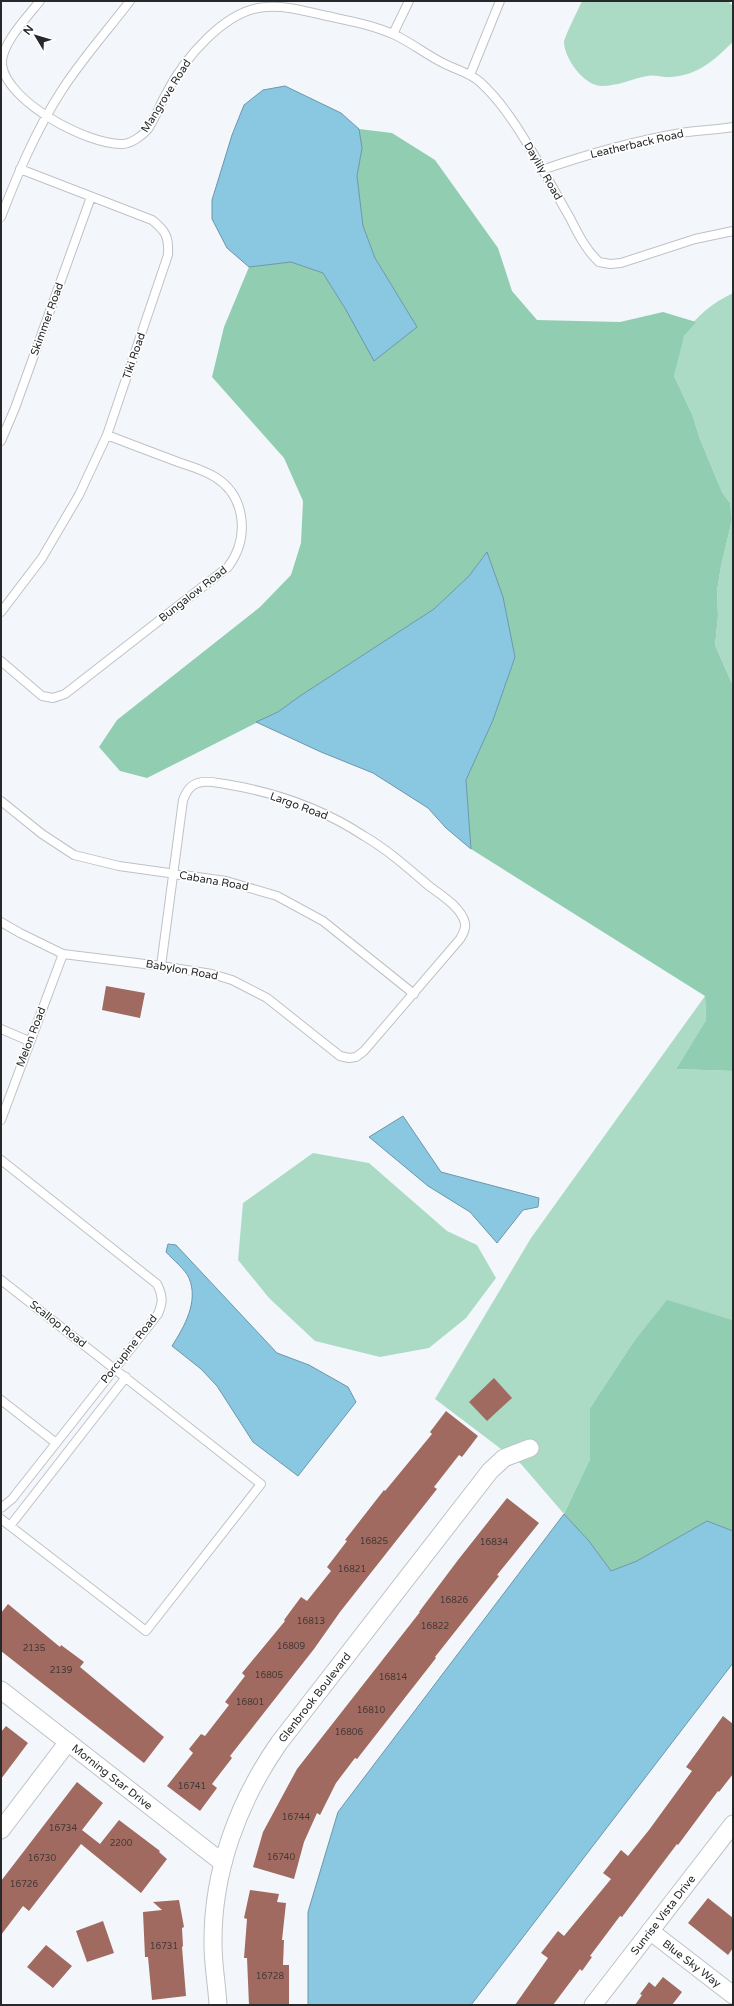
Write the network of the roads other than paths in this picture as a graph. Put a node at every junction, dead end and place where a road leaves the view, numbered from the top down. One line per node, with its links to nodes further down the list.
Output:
1 (40, 1): 7 (lane, Mangrove Road)
2 (130, 1): 7 (lane)
3 (409, 1): 5 (lane)
4 (500, 1): 6 (lane)
5 (392, 34): 6 (lane, Daylily Road); 7 (lane, Mangrove Road)
6 (470, 75): 10 (lane, Daylily Road)
7 (46, 117): 9 (lane)
8 (733, 127): 10 (lane, Leatherback Road)
9 (20, 169): 11 (lane, Tiki Road); 12 (lane)
10 (542, 170): 13 (lane, Daylily Road)
11 (90, 197): 14 (lane, Tiki Road); 15 (lane, Skimmer Road)
12 (1, 216)
13 (733, 231)
14 (107, 435): 16 (lane, Tiki Road); 17 (lane, Bungalow Road)
15 (1, 441)
16 (1, 612)
17 (1, 662)
18 (1, 801): 19 (lane, Cabana Road)
19 (172, 874): 22 (lane, Largo Road); 23 (lane, Cabana Road); 23 (lane, Largo Road)
20 (1, 922): 21 (lane, Babylon Road)
21 (63, 954): 22 (lane, Babylon Road); 25 (lane, Melon Road)
22 (161, 966): 23 (lane, Babylon Road)
23 (414, 994)
24 (1, 1029): 25 (lane)
25 (29, 1041): 26 (lane, Melon Road)
26 (1, 1120)
27 (1, 1160): 29 (lane, Porcupine Road)
28 (1, 1280): 29 (lane, Scallop Road)
29 (114, 1368): 30 (lane, Scallop Road); 32 (lane, Porcupine Road)
30 (126, 1377): 36 (lane); 36 (lane, Scallop Road)
31 (1, 1400): 32 (lane)
32 (56, 1443): 34 (lane, Porcupine Road)
33 (530, 1448): 41 (street, Glenbrook Boulevard)
34 (1, 1508)
35 (1, 1519): 36 (lane)
36 (10, 1526)
37 (1, 1690): 38 (street, Morning Star Drive)
38 (68, 1742): 40 (street); 41 (street, Morning Star Drive)
39 (733, 1824): 42 (street, Sunrise Vista Drive)
40 (1, 1830)
41 (223, 1863): 44 (street, Glenbrook Boulevard)
42 (650, 1931): 43 (street, Blue Sky Way); 45 (street, Sunrise Vista Drive)
43 (733, 1995)
44 (218, 2005)
45 (593, 2005)

